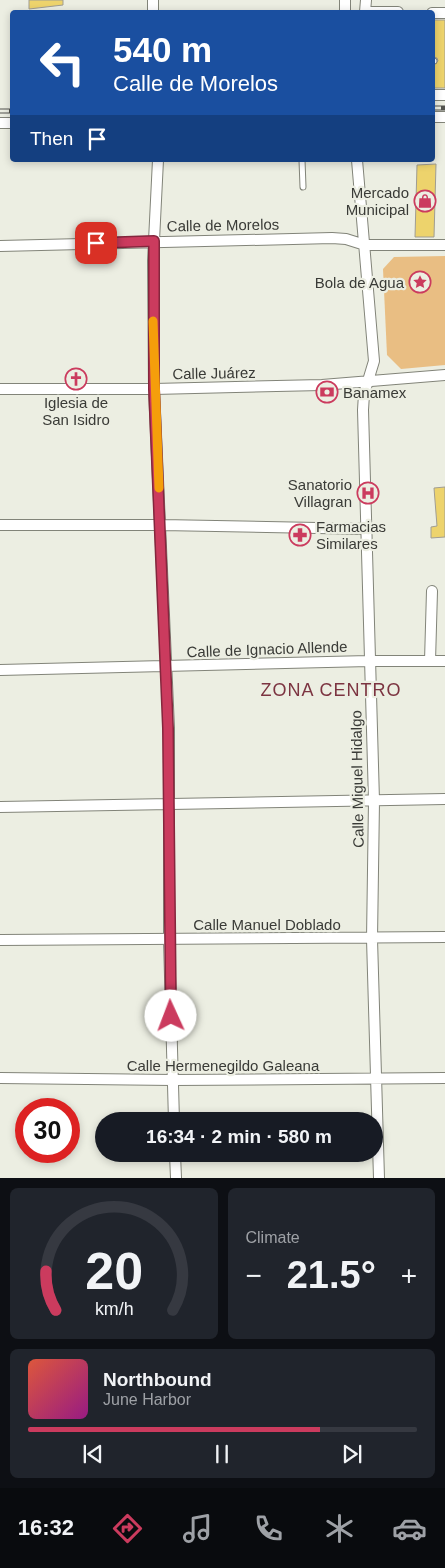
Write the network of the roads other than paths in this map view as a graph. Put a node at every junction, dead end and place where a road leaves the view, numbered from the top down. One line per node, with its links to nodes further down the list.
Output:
1 (158, 162): 5 (street)
2 (302, 162): 4 (lane)
3 (357, 162): 6 (street)
4 (303, 187)
5 (154, 241): 6 (street, Calle de Morelos); 8 (street, Calle de Morelos); 12 (street)
6 (365, 245): 7 (street, Calle de Morelos); 10 (street, Calle Miguel Hidalgo)
7 (445, 245)
8 (0, 246)
9 (445, 375): 10 (street, Calle Juárez)
10 (368, 381): 12 (street, Calle Juárez); 15 (street, Calle Miguel Hidalgo)
11 (0, 389): 12 (street, Calle Juárez)
12 (154, 389): 13 (street)
13 (162, 524): 14 (street); 15 (street); 20 (street)
14 (0, 525)
15 (368, 529): 17 (street, Calle Miguel Hidalgo)
16 (432, 591): 18 (street)
17 (369, 661): 18 (street, Calle de Ignacio Allende); 20 (street, Calle de Ignacio Allende); 23 (street, Calle Miguel Hidalgo)
18 (430, 661): 19 (street, Calle de Ignacio Allende)
19 (445, 661)
20 (166, 668): 21 (street, Calle de Ignacio Allende); 24 (street)
21 (0, 670)
22 (445, 799): 23 (street)
23 (374, 800): 24 (street); 27 (street, Calle Miguel Hidalgo)
24 (170, 804): 25 (street); 29 (street)
25 (0, 807)
26 (445, 938): 27 (street, Calle Manuel Doblado)
27 (372, 939): 29 (street, Calle Manuel Doblado); 33 (street, Calle Miguel Hidalgo)
28 (0, 940): 29 (street, Calle Manuel Doblado)
29 (169, 940): 32 (street)
30 (0, 1078): 32 (street, Calle Hermenegildo Galeana)
31 (445, 1078): 33 (street, Calle Hermenegildo Galeana)
32 (173, 1080): 33 (street, Calle Hermenegildo Galeana); 34 (street)
33 (377, 1080): 37 (street, Calle Miguel Hidalgo)
34 (174, 1112)
35 (175, 1162): 36 (street)
36 (176, 1178)
37 (379, 1178)

